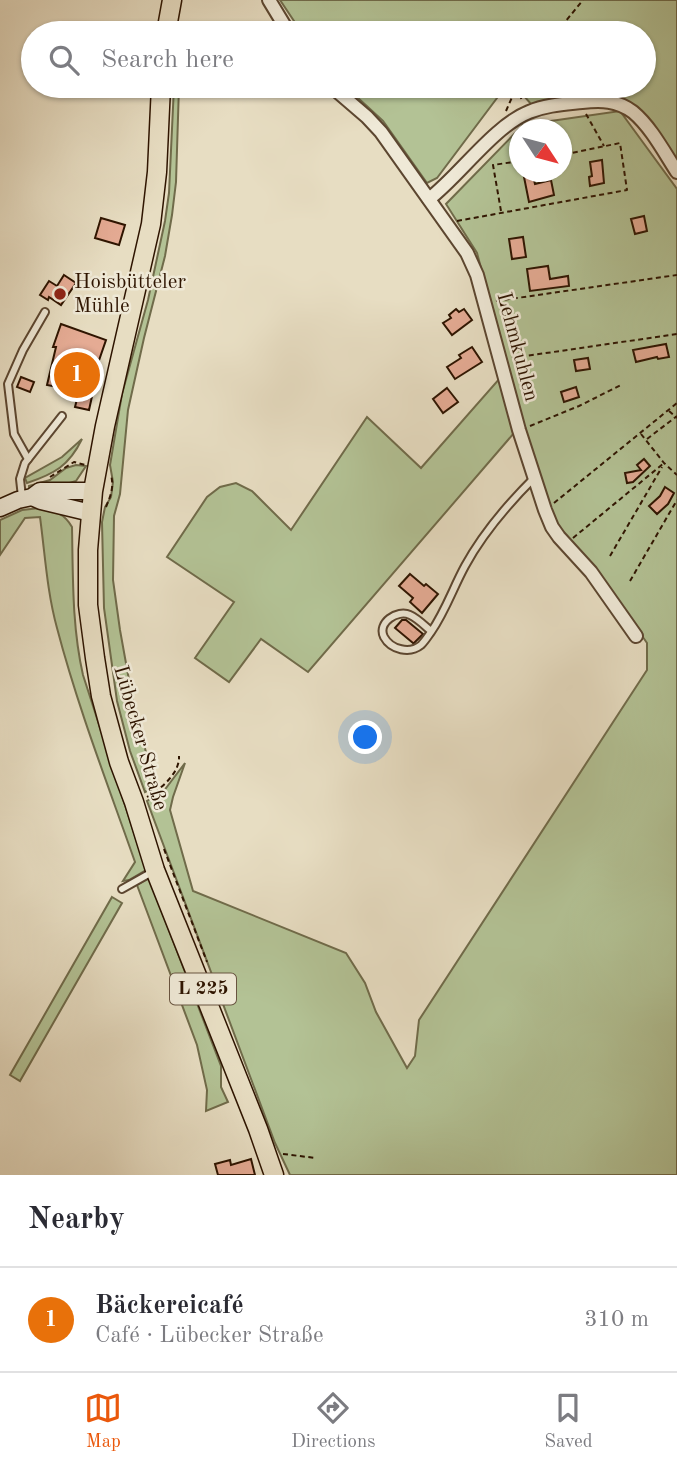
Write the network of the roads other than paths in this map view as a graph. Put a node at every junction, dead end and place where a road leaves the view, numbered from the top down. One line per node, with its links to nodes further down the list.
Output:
1 (172, 0): 3 (main road)
2 (269, 0): 4 (street)
3 (168, 21)
4 (282, 21)
5 (160, 98): 13 (main road, Lübecker Straße / L 225)
6 (345, 98): 8 (street, Lehmkuhlen)
7 (677, 172): 8 (street)
8 (429, 199): 12 (street, Lehmkuhlen)
9 (45, 312): 11 (lane)
10 (62, 416): 11 (lane)
11 (28, 459): 14 (lane)
12 (534, 478): 17 (lane); 18 (street, Lehmkuhlen)
13 (93, 491): 14 (street); 16 (main road, Lübecker Straße / L 225)
14 (27, 498): 15 (street); 16 (street)
15 (0, 508)
16 (98, 512): 19 (main road, Lübecker Straße / L 225)
17 (431, 631): 17 (lane)
18 (636, 636)
19 (155, 870): 20 (lane); 21 (main road, Lübecker Straße / L 225)
20 (122, 889)
21 (274, 1175)

